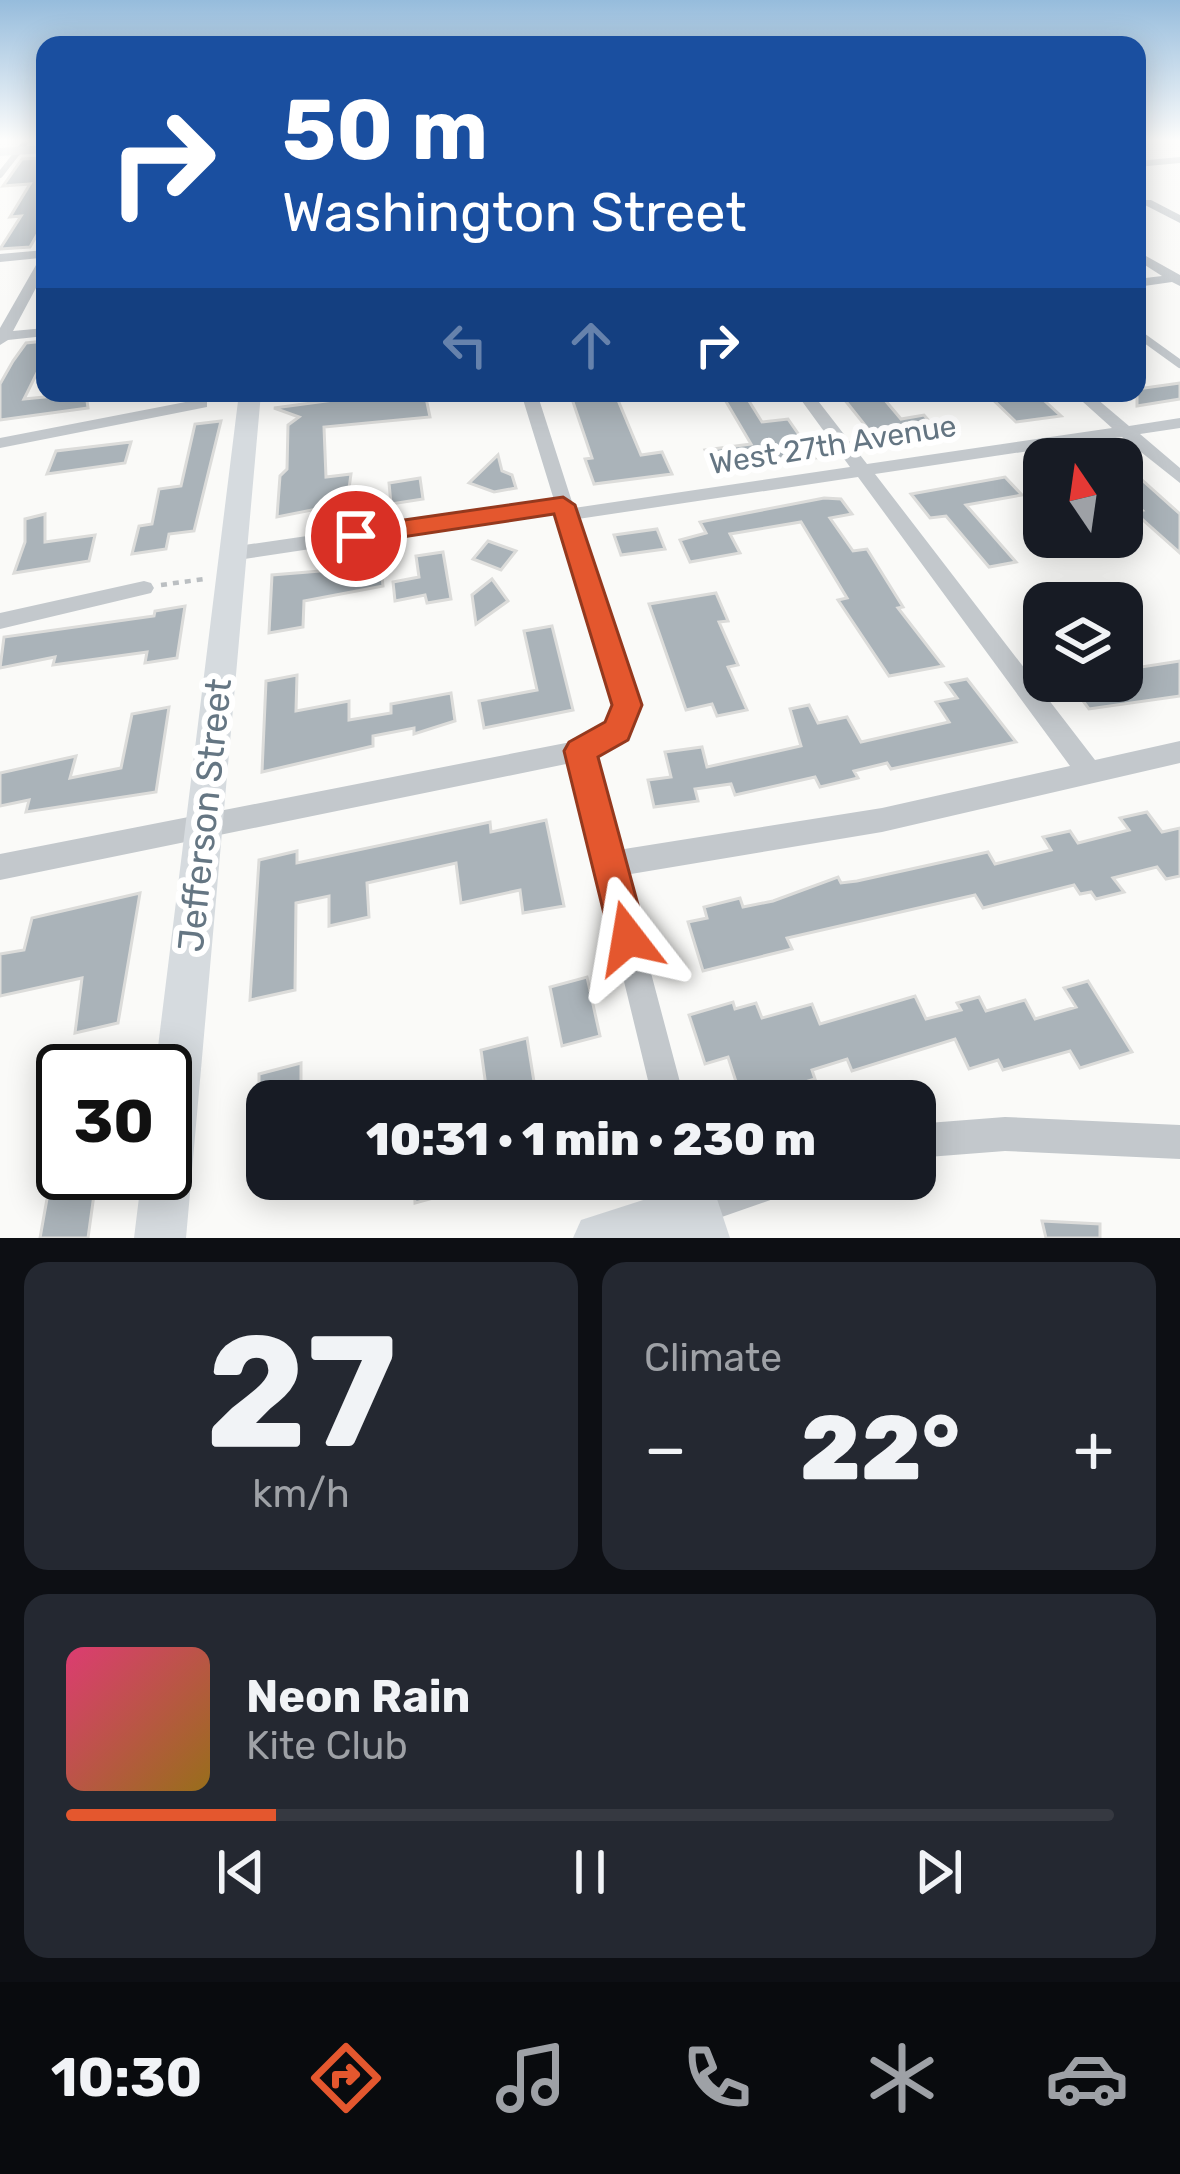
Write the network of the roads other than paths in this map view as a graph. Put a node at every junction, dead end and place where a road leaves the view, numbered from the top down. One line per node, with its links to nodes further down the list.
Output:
1 (1147, 202): 2 (street)
2 (1180, 220)
3 (36, 257): 4 (street)
4 (0, 258)
5 (1146, 261): 7 (street)
6 (36, 274): 10 (street)
7 (1177, 280): 8 (street)
8 (1146, 282)
9 (36, 333): 10 (street)
10 (1, 339)
11 (1146, 339): 12 (lane)
12 (1180, 364)
13 (249, 402): 24 (street, Jefferson Street)
14 (532, 402): 23 (street)
15 (811, 402): 21 (street)
16 (1092, 402): 19 (street)
17 (201, 404): 20 (street)
18 (1180, 423): 19 (street, West 27th Avenue)
19 (1126, 431): 21 (street, West 27th Avenue); 22 (street)
20 (0, 443)
21 (862, 471): 23 (street, West 27th Avenue); 29 (street)
22 (1180, 477)
23 (565, 510): 24 (street, West 27th Avenue); 27 (street)
24 (230, 565): 30 (street, Jefferson Street)
25 (144, 588): 26 (street)
26 (0, 621)
27 (580, 751): 30 (street); 31 (street)
28 (1180, 752): 29 (street)
29 (1089, 772): 31 (street)
30 (204, 827): 32 (street); 37 (street, Jefferson Street)
31 (610, 864): 33 (street)
32 (0, 868)
33 (664, 1080)
34 (936, 1139): 35 (street)
35 (1180, 1142)
36 (696, 1208): 38 (street)
37 (160, 1238)
38 (599, 1238)

